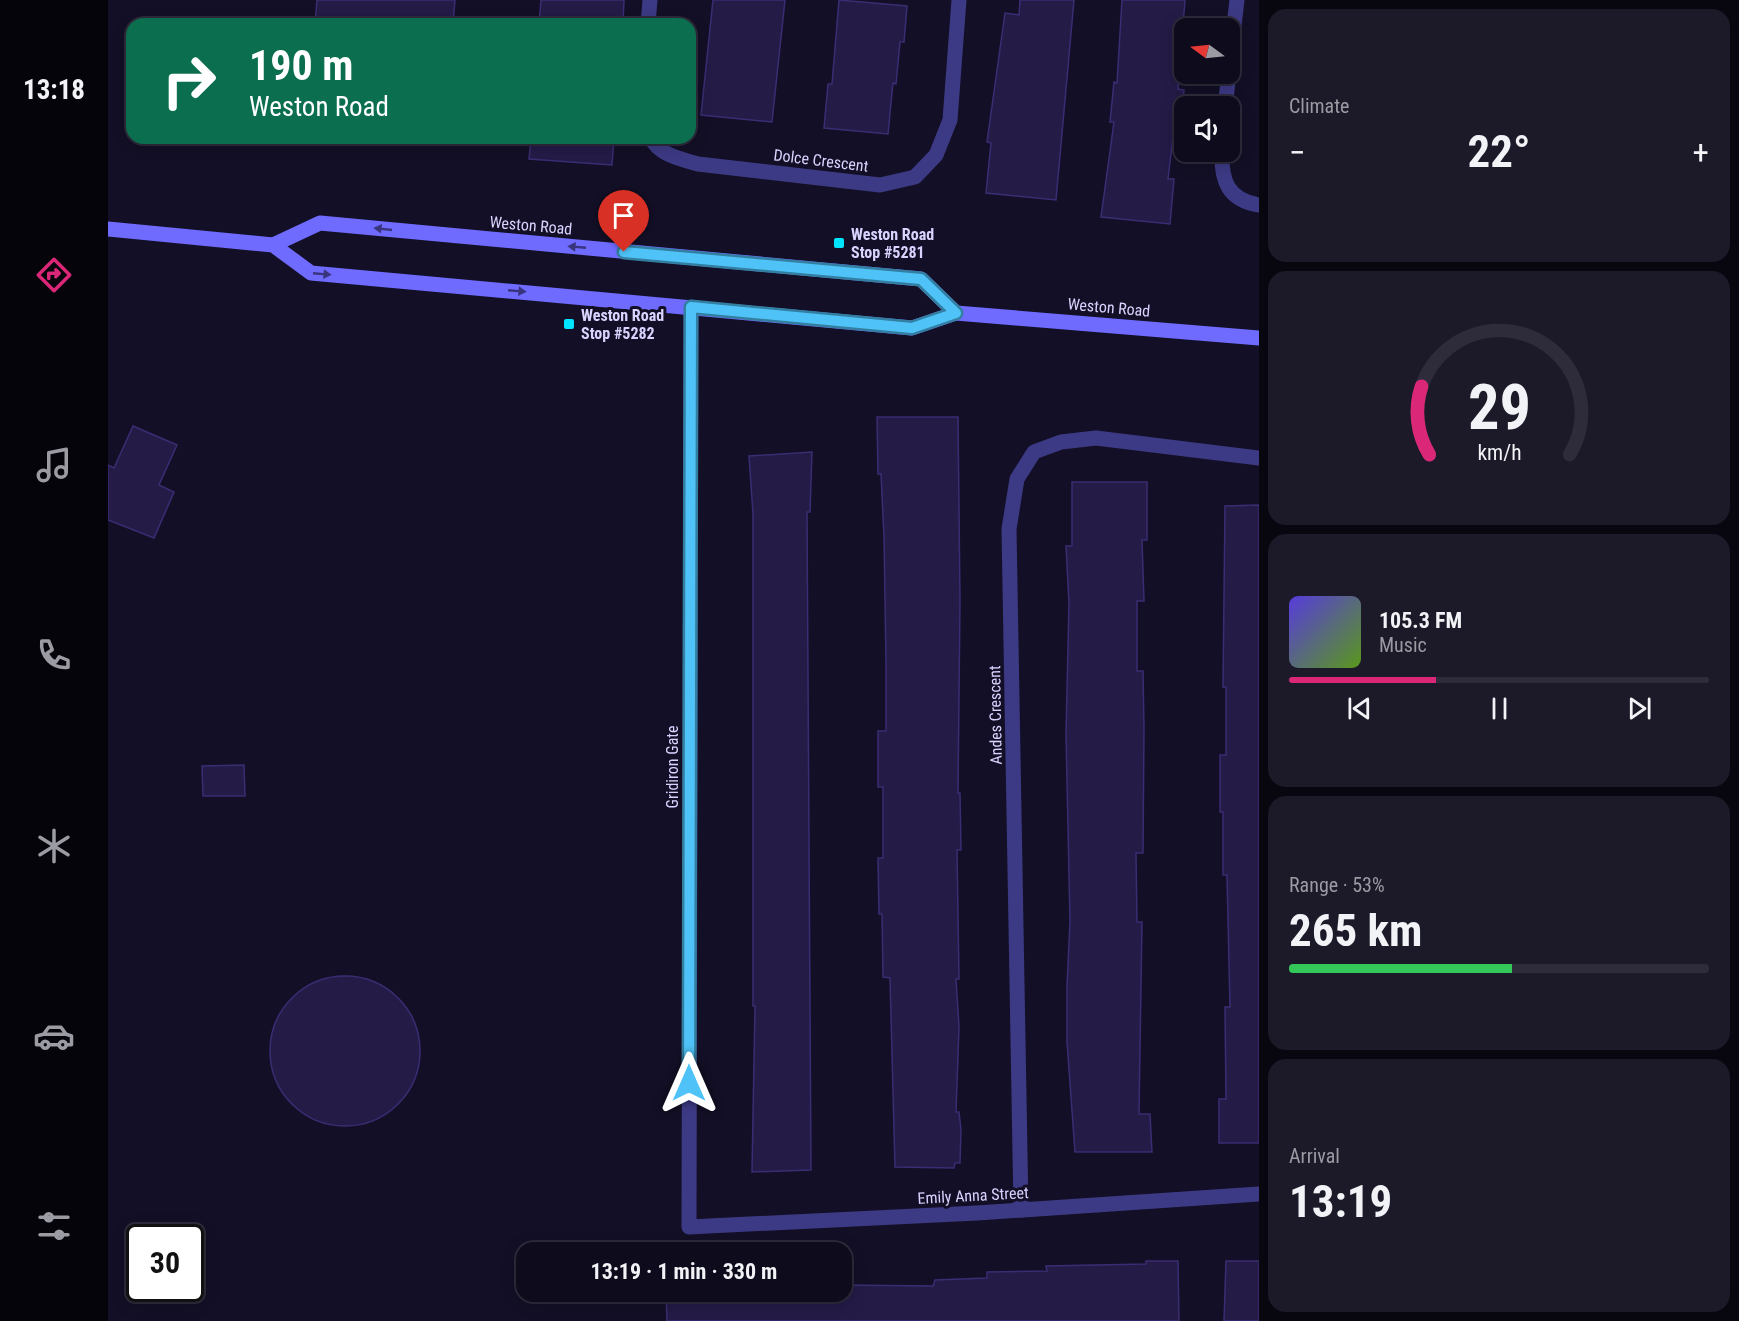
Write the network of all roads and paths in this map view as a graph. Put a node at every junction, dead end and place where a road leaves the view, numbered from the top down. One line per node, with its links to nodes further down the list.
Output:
1 (650, 0): 4 (street)
2 (959, 0): 6 (street, Dolce Crescent)
3 (1237, 0): 5 (street)
4 (648, 18)
5 (1235, 18)
6 (654, 144)
7 (1222, 162): 8 (street)
8 (1259, 205)
9 (108, 229): 10 (main road)
10 (273, 245): 11 (main road, Weston Road, one-way to 11); 12 (main road, Weston Road, one-way to 10)
11 (691, 307): 12 (main road, Weston Road); 17 (street, Gridiron Gate)
12 (956, 313): 13 (main road, Weston Road)
13 (1259, 338)
14 (1259, 458): 16 (street, Andes Crescent)
15 (1259, 1194): 16 (street, Emily Anna Street)
16 (1021, 1210): 17 (street, Emily Anna Street)
17 (689, 1227)

